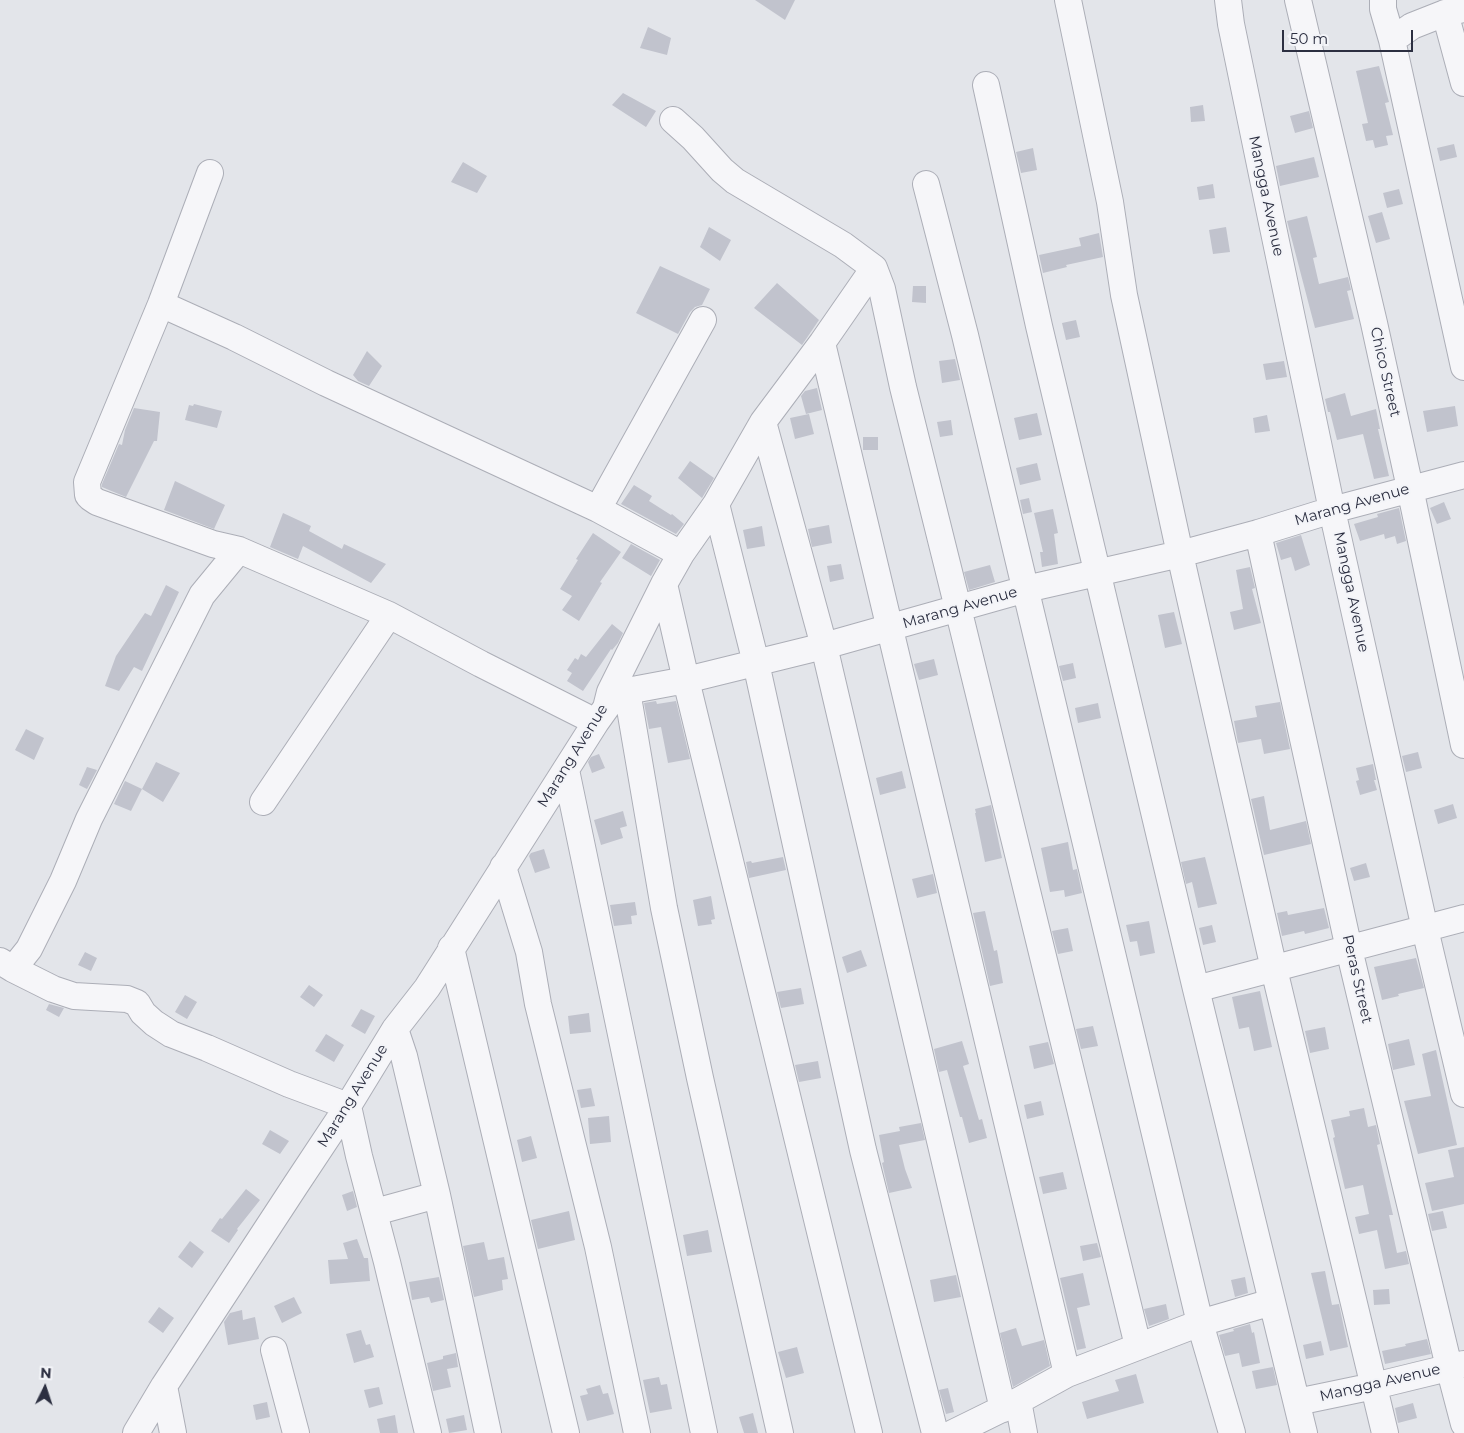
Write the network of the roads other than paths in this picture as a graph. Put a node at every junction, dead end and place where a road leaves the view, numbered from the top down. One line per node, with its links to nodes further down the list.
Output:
1 (1068, 0): 26 (street)
2 (1228, 0): 22 (street, Mangga Avenue)
3 (1298, 0): 19 (street, Chico Street)
4 (1383, 0): 6 (street)
5 (1454, 10): 6 (street); 7 (street)
6 (1392, 40): 16 (street)
7 (1464, 82)
8 (986, 85): 27 (street)
9 (673, 120): 12 (street)
10 (210, 173): 13 (street)
11 (926, 184): 29 (street)
12 (874, 268): 15 (street); 30 (street)
13 (161, 304): 21 (street); 24 (street)
14 (703, 320): 21 (street)
15 (822, 343): 17 (street); 32 (street)
16 (1464, 367)
17 (763, 422): 20 (street); 33 (street)
18 (1464, 475): 19 (street, Marang Avenue)
19 (1410, 488): 22 (street, Marang Avenue); 38 (street, Chico Street)
20 (716, 504): 25 (street); 34 (street)
21 (598, 509): 25 (street)
22 (1332, 510): 23 (street, Marang Avenue); 43 (street, Mangga Avenue)
23 (1258, 533): 26 (street, Marang Avenue); 45 (street, Peras Street)
24 (240, 550): 31 (street); 46 (street)
25 (681, 554): 28 (street)
26 (1180, 554): 27 (street, Marang Avenue); 47 (street)
27 (1097, 573): 29 (street, Marang Avenue); 48 (street)
28 (664, 584): 35 (street); 36 (street)
29 (1026, 589): 30 (street, Marang Avenue); 55 (street)
30 (958, 608): 32 (street, Marang Avenue); 56 (street)
31 (389, 615): 37 (street); 40 (street)
32 (890, 628): 33 (street, Marang Avenue); 59 (street)
33 (824, 646): 34 (street, Marang Avenue); 63 (street)
34 (756, 663): 35 (street, Marang Avenue); 75 (street)
35 (686, 680): 36 (street, Marang Avenue); 74 (street)
36 (619, 692): 37 (street, Marang Avenue); 73 (street)
37 (596, 722): 39 (street, Marang Avenue)
38 (1464, 745)
39 (566, 770): 41 (street, Marang Avenue); 72 (street)
40 (263, 802)
41 (503, 867): 44 (street, Marang Avenue); 71 (street)
42 (1464, 918): 43 (street)
43 (1425, 929): 45 (street); 50 (street, Mangga Avenue)
44 (451, 948): 49 (street, Marang Avenue); 70 (street)
45 (1349, 949): 47 (street); 58 (street, Peras Street)
46 (7, 965): 51 (street)
47 (1274, 969): 48 (street); 61 (street)
48 (1196, 989): 54 (street)
49 (395, 1029): 51 (street, Marang Avenue); 52 (street)
50 (1464, 1094)
51 (348, 1106): 53 (street); 60 (street, Marang Avenue)
52 (437, 1195): 53 (street); 69 (street)
53 (375, 1212): 68 (street)
54 (1272, 1302): 55 (street); 62 (street)
55 (1200, 1323): 56 (street); 78 (street)
56 (1138, 1346): 59 (street)
57 (274, 1350): 67 (street)
58 (1457, 1366): 61 (street, Mangga Avenue); 64 (street, Peras Street)
59 (1067, 1374): 63 (street)
60 (164, 1386): 65 (street, Marang Avenue); 66 (street)
61 (1374, 1386): 62 (street, Mangga Avenue); 80 (street)
62 (1297, 1402): 79 (street)
63 (1011, 1405): 76 (street); 77 (street)
64 (1464, 1424)
65 (136, 1433)
66 (173, 1433)
67 (296, 1433)
68 (428, 1433)
69 (488, 1433)
70 (566, 1433)
71 (637, 1433)
72 (704, 1433)
73 (780, 1433)
74 (868, 1433)
75 (935, 1433)
76 (952, 1433)
77 (1024, 1433)
78 (1232, 1433)
79 (1304, 1433)
80 (1385, 1433)

